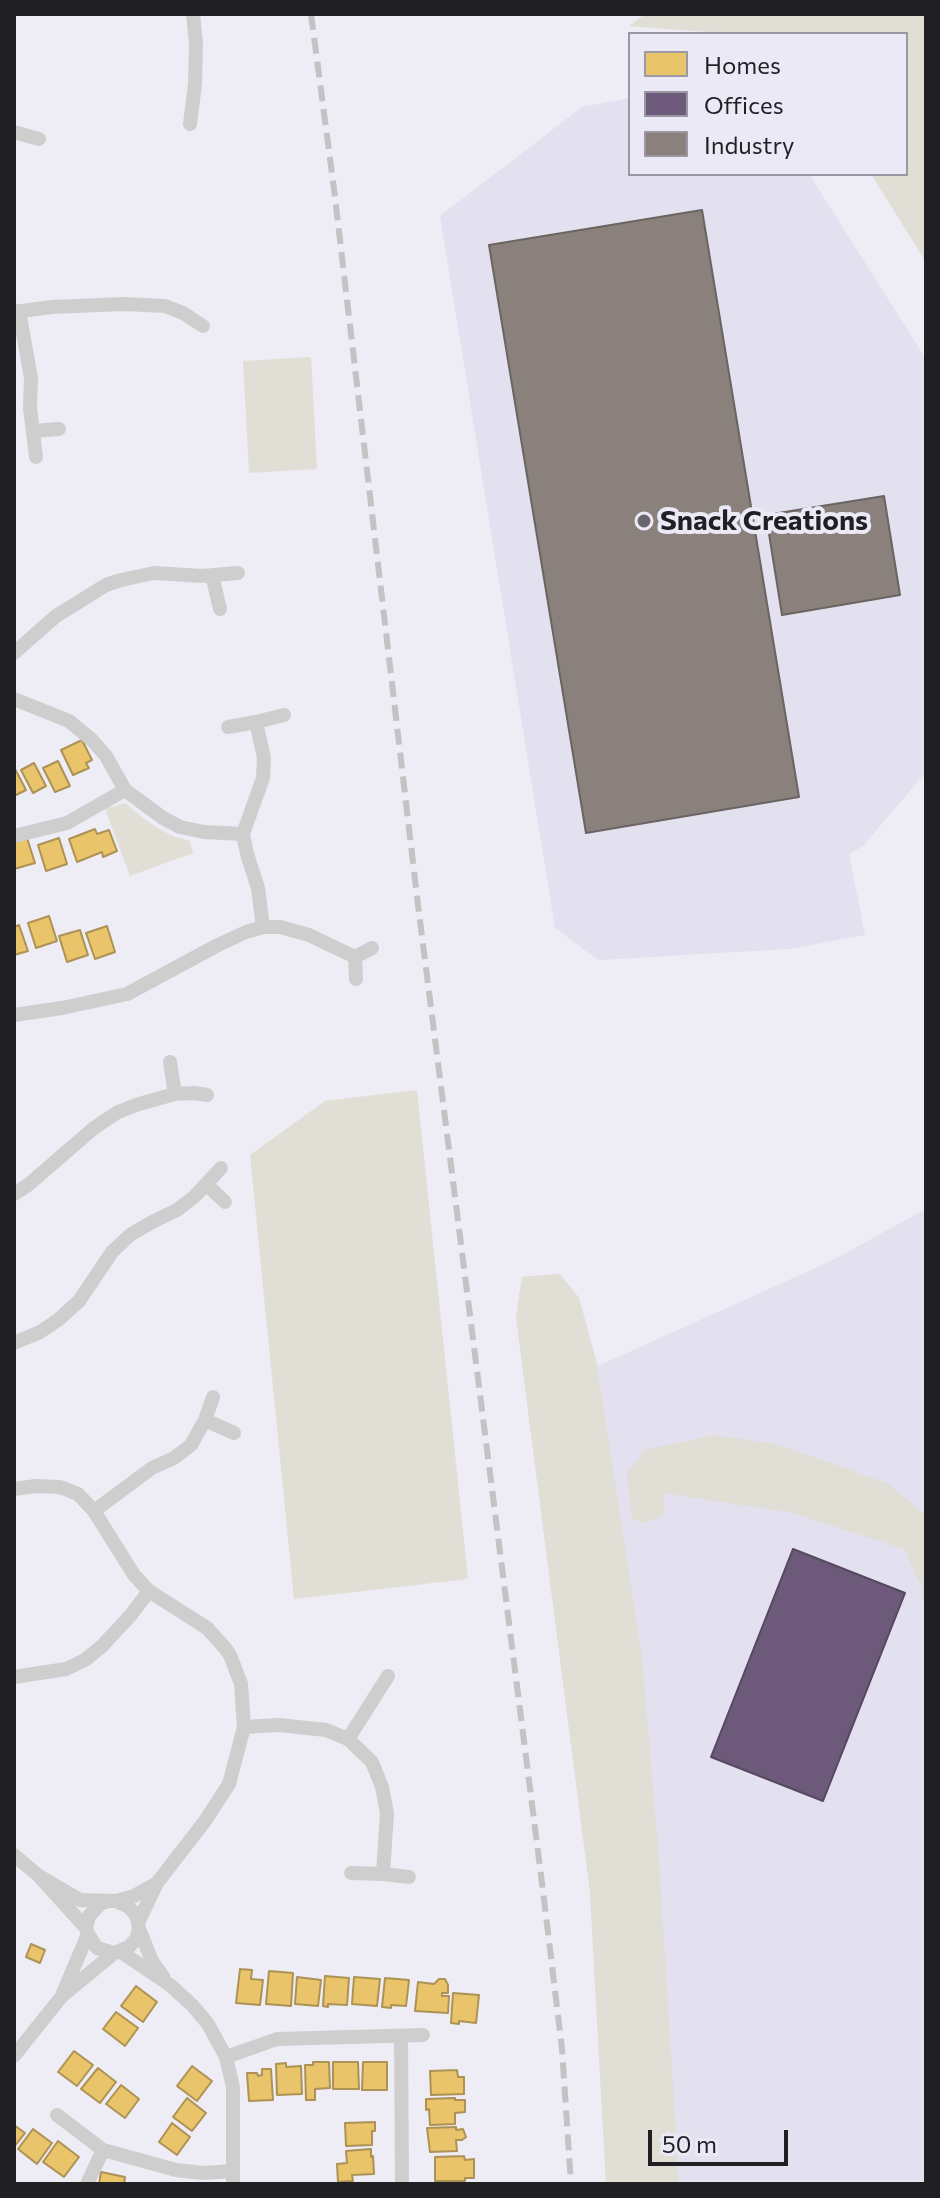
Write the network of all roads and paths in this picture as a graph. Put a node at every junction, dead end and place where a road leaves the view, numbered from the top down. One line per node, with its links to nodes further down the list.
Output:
1 (193, 14): 2 (street)
2 (190, 124)
3 (14, 132): 4 (street)
4 (39, 139)
5 (16, 312): 6 (street); 8 (street)
6 (203, 326)
7 (59, 429): 8 (street)
8 (33, 431): 9 (street)
9 (36, 457)
10 (238, 573): 11 (street)
11 (212, 575): 12 (street); 13 (street)
12 (220, 609)
13 (14, 653)
14 (14, 699): 18 (street)
15 (284, 715): 16 (street)
16 (256, 722): 17 (street); 19 (street)
17 (228, 727)
18 (125, 790): 19 (street); 20 (street)
19 (243, 834): 21 (street)
20 (14, 836)
21 (263, 927): 23 (street); 25 (street)
22 (372, 948): 23 (street)
23 (355, 957): 24 (street)
24 (356, 979)
25 (14, 1015)
26 (170, 1062): 27 (street)
27 (175, 1094): 28 (street); 31 (street)
28 (207, 1095)
29 (221, 1168): 30 (street)
30 (206, 1184): 32 (street); 33 (street)
31 (14, 1194)
32 (225, 1202)
33 (14, 1343)
34 (213, 1397): 35 (street)
35 (205, 1420): 36 (street); 38 (street)
36 (234, 1433)
37 (14, 1489): 38 (street)
38 (94, 1511): 39 (street)
39 (149, 1591): 41 (street); 42 (street)
40 (388, 1676): 43 (street)
41 (14, 1677)
42 (244, 1727): 43 (street); 49 (street)
43 (348, 1739): 46 (street)
44 (14, 1855): 47 (street)
45 (351, 1873): 46 (street)
46 (383, 1874): 48 (street)
47 (39, 1876): 50 (street); 52 (street)
48 (409, 1877)
49 (157, 1883): 50 (street); 51 (street)
50 (112, 1901): 51 (street); 52 (street)
51 (138, 1926): 53 (street); 54 (street)
52 (87, 1931): 53 (street); 55 (street)
53 (117, 1952): 54 (street); 55 (street)
54 (170, 1985): 59 (street)
55 (62, 1996): 58 (street)
56 (423, 2035): 57 (street)
57 (401, 2036): 59 (street); 64 (street)
58 (14, 2056)
59 (226, 2057): 62 (street)
60 (57, 2115): 61 (street)
61 (103, 2150): 62 (street); 63 (street)
62 (233, 2178)
63 (87, 2184)
64 (402, 2184)

